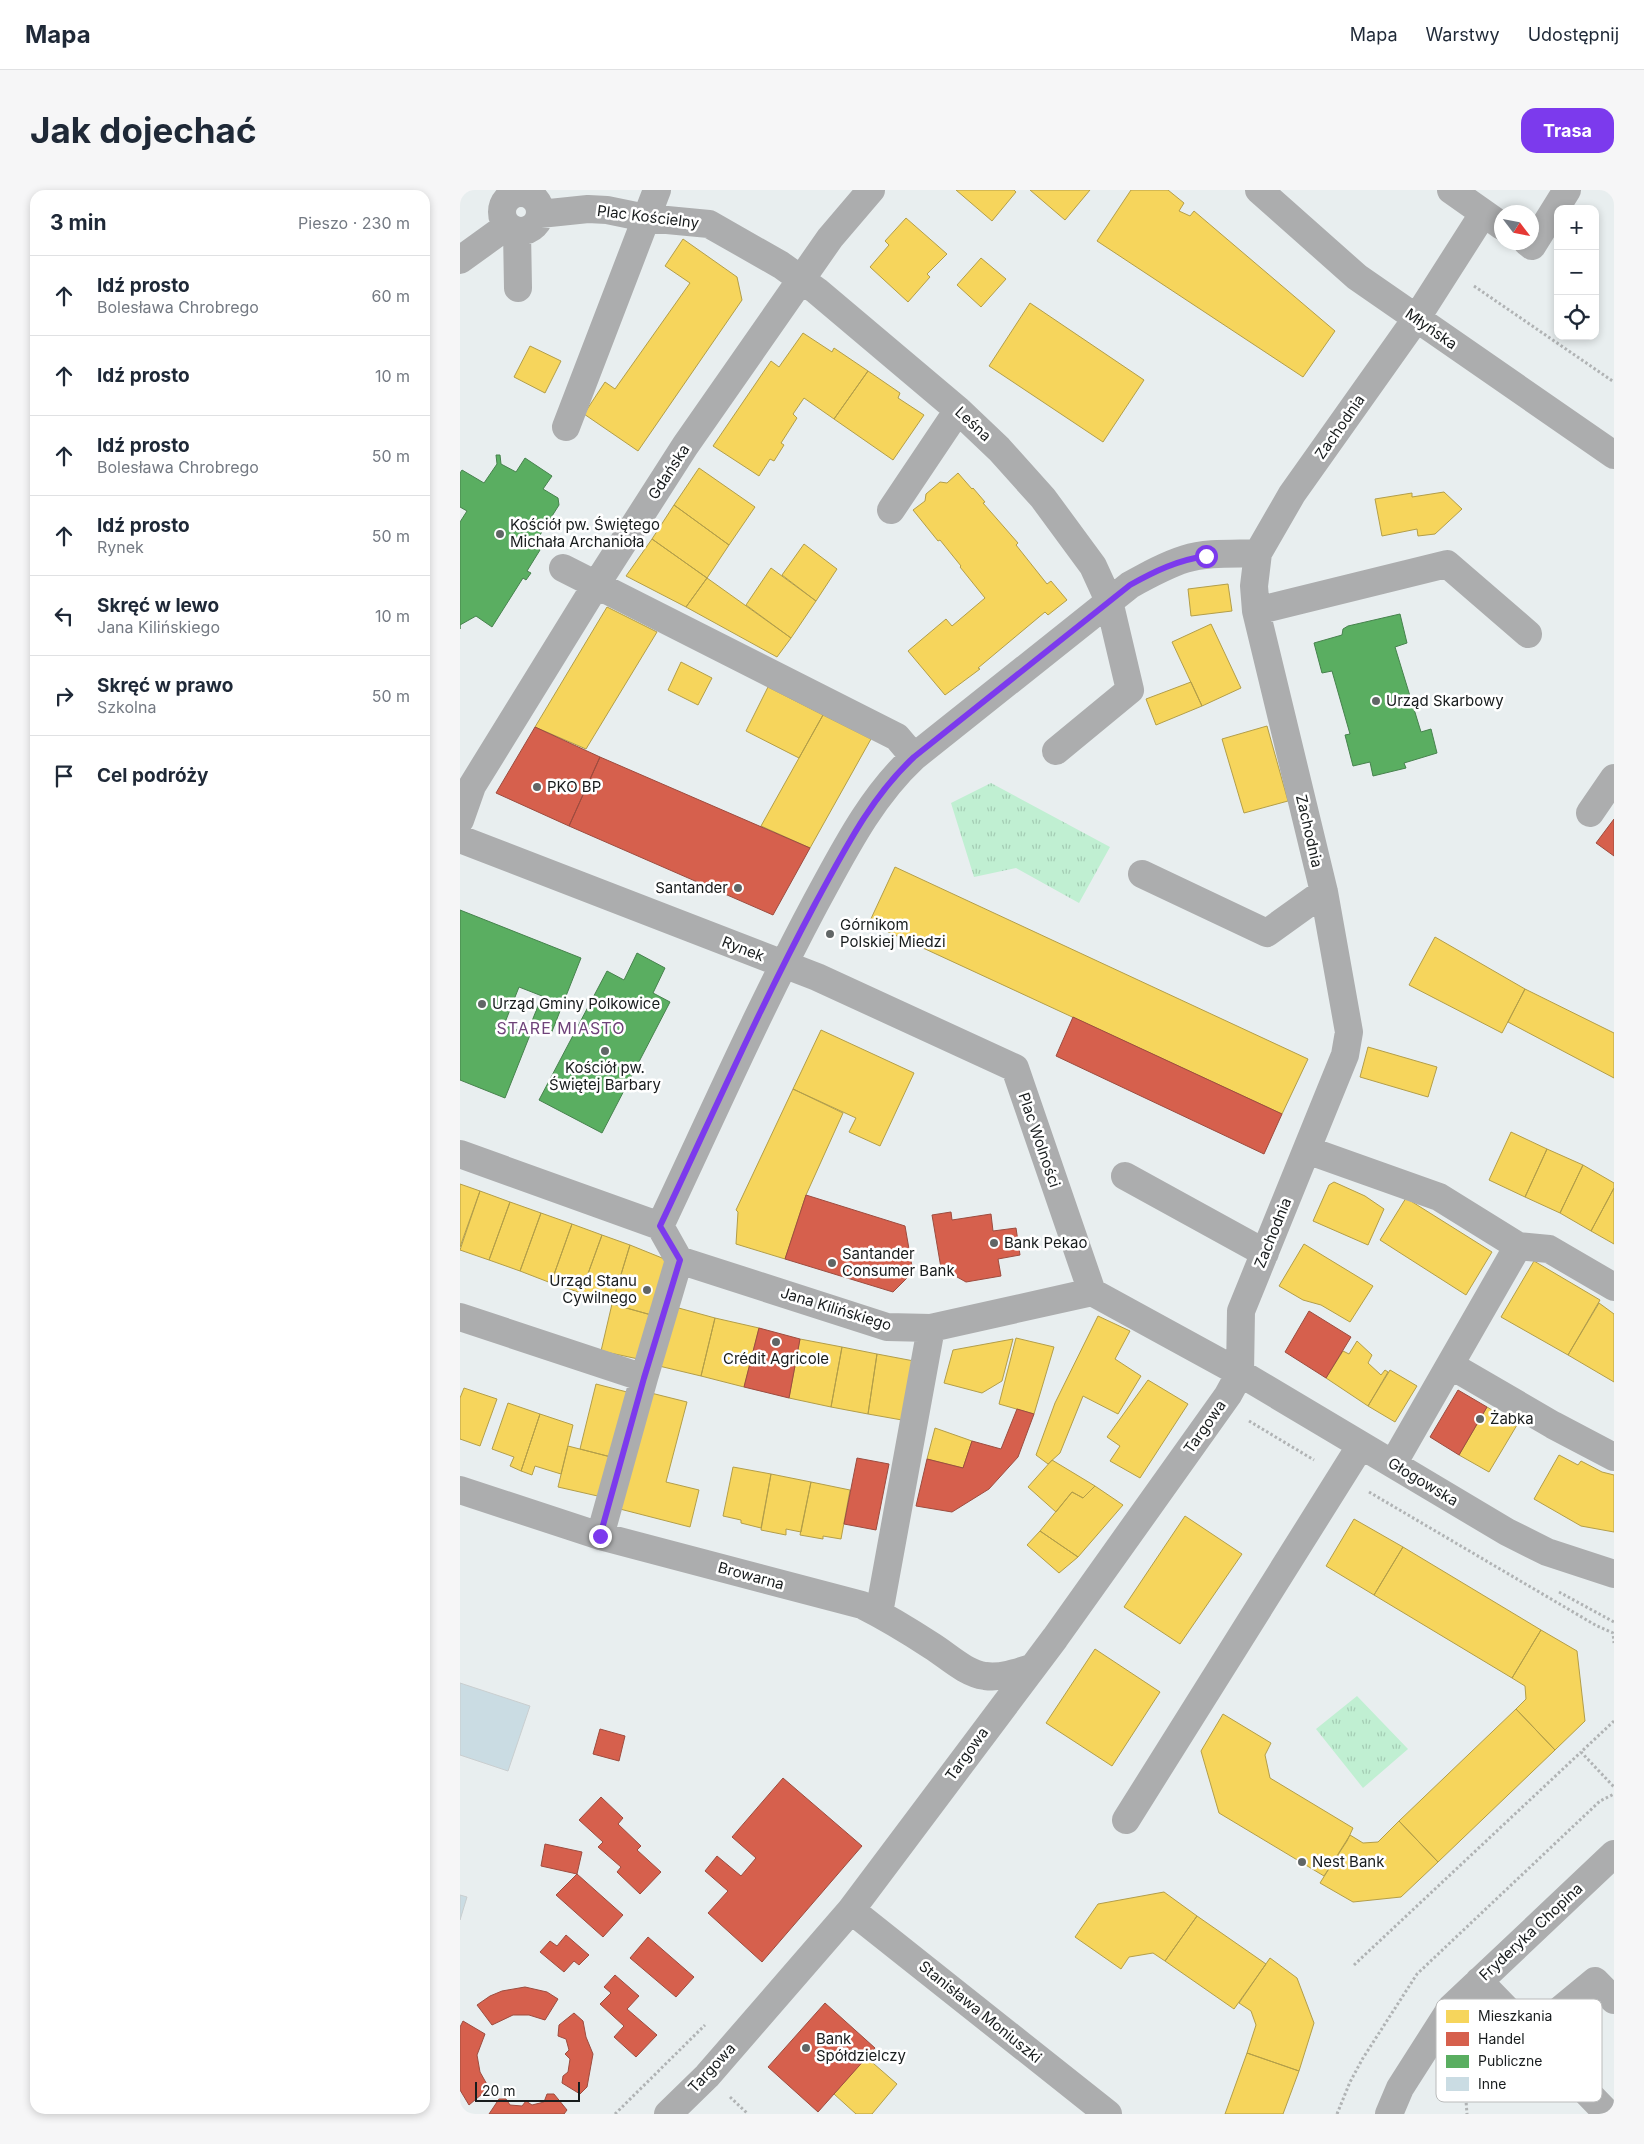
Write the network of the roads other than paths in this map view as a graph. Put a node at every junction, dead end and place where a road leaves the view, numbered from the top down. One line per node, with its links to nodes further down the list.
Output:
1 (657, 190): 8 (street)
2 (870, 190): 13 (street, Gdańska)
3 (1260, 190): 15 (street, Młyńska)
4 (1451, 190): 9 (street)
5 (1567, 190): 11 (street)
6 (521, 191): 7 (street); 10 (street)
7 (540, 214): 8 (street, Plac Kościelny); 10 (street)
8 (646, 218): 13 (street, Plac Kościelny); 17 (street)
9 (1492, 220): 15 (street, Zachodnia)
10 (512, 228): 12 (street); 14 (street)
11 (1539, 235)
12 (460, 260)
13 (801, 279): 16 (street, Leśna); 22 (street, Gdańska)
14 (518, 288)
15 (1416, 319): 18 (street, Młyńska); 20 (street, Zachodnia)
16 (958, 410): 19 (street); 23 (street, Leśna)
17 (566, 427)
18 (1614, 455)
19 (891, 510)
20 (1258, 553): 23 (street); 24 (street, Zachodnia)
21 (564, 568): 22 (street)
22 (596, 585): 27 (street); 30 (street, Gdańska)
23 (1109, 601): 26 (street, Leśna); 27 (street)
24 (1256, 611): 25 (street); 33 (street, Zachodnia)
25 (1528, 634)
26 (1056, 751)
27 (914, 757): 34 (street)
28 (1614, 778): 29 (street)
29 (1590, 813)
30 (460, 820)
31 (460, 839): 34 (street, Rynek)
32 (1142, 874): 33 (street)
33 (1324, 892): 35 (street, Zachodnia)
34 (782, 965): 38 (street, Rynek); 43 (street, Plac Wolności)
35 (1306, 1150): 39 (street); 40 (street, Zachodnia)
36 (460, 1154): 38 (street)
37 (1124, 1176): 40 (street)
38 (660, 1226): 41 (street)
39 (1518, 1246): 42 (street); 46 (street)
40 (1265, 1253): 47 (street, Zachodnia)
41 (680, 1260): 45 (street, Jana Kilińskiego); 48 (street)
42 (1614, 1287)
43 (1092, 1292): 45 (street, Jana Kilińskiego); 47 (street)
44 (460, 1317): 48 (street)
45 (931, 1328): 55 (street)
46 (1450, 1365): 50 (street); 51 (street)
47 (1240, 1373): 49 (street, Głogowska); 56 (street, Targowa)
48 (644, 1378): 53 (street)
49 (1361, 1445): 51 (street, Głogowska); 57 (street)
50 (1614, 1457)
51 (1393, 1464): 54 (street, Głogowska)
52 (460, 1490): 53 (street, Browarna)
53 (600, 1536): 55 (street, Browarna)
54 (1614, 1574)
55 (879, 1613): 56 (street, Browarna)
56 (1031, 1668): 59 (street, Targowa)
57 (1126, 1820)
58 (1612, 1859): 60 (street, Fryderyka Chopina)
59 (851, 1910): 67 (street, Targowa); 68 (street, Stanisława Moniuszki)
60 (1479, 1981): 61 (street, Fryderyka Chopina); 62 (street)
61 (1460, 1999)
62 (1497, 1999)
63 (1573, 1999): 64 (street)
64 (1614, 2000)
65 (1436, 2032): 69 (street, Fryderyka Chopina)
66 (1596, 2102): 70 (street)
67 (668, 2114)
68 (1108, 2114)
69 (1388, 2114)
70 (1608, 2114)

